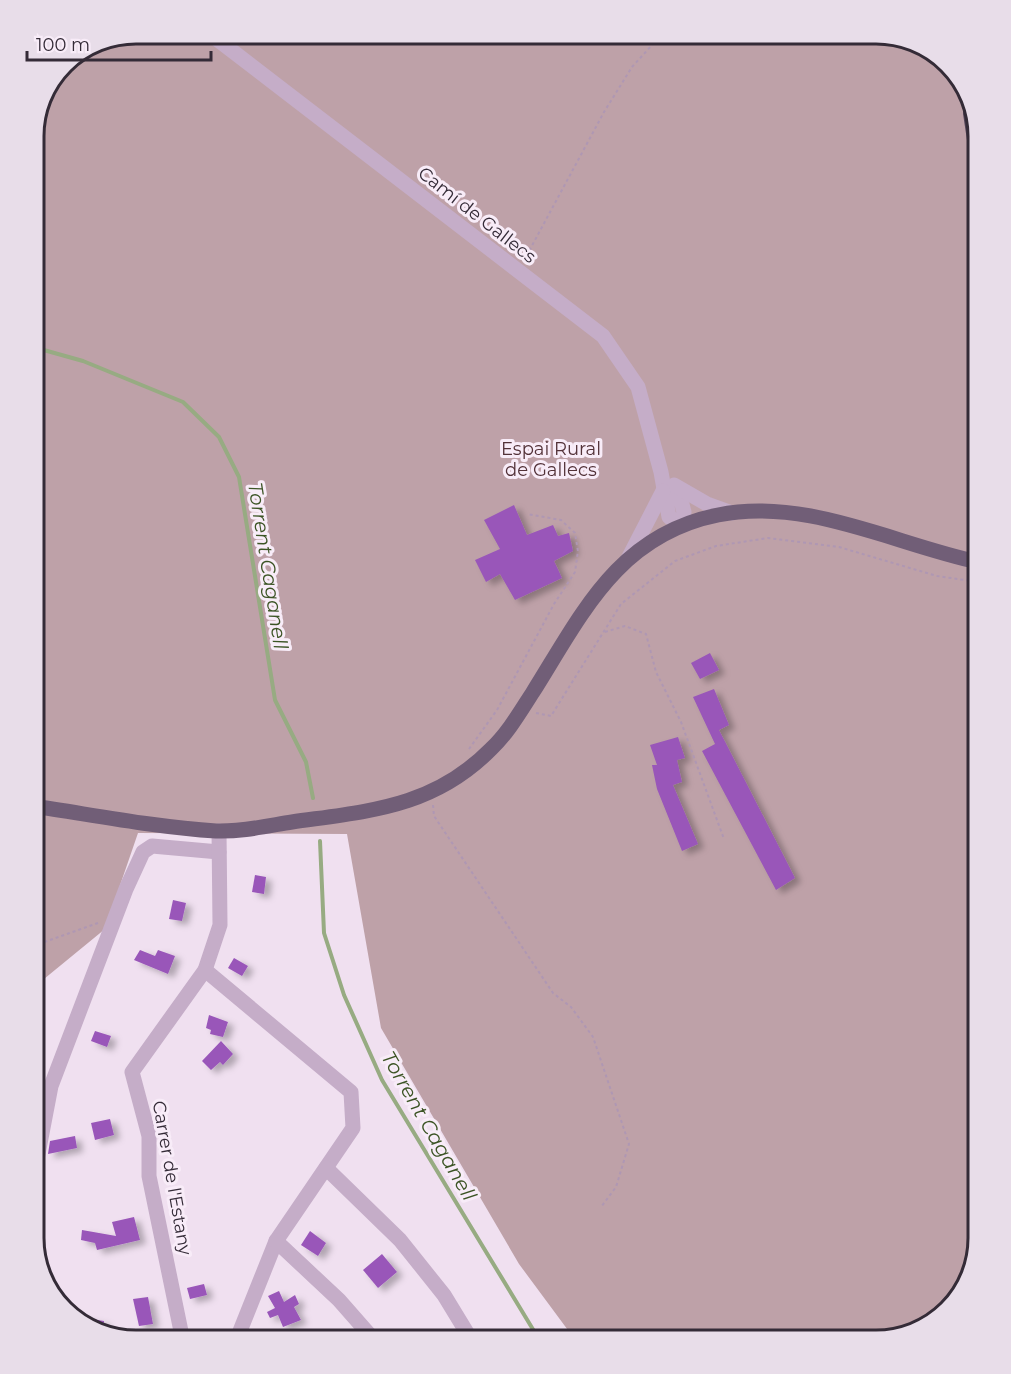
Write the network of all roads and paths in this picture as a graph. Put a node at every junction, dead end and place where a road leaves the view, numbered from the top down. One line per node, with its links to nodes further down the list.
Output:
1 (222, 43): 3 (street, Camí de Gallecs)
2 (654, 44): 3 (path)
3 (509, 264): 4 (street, Camí de Gallecs)
4 (670, 490): 6 (street); 7 (street, Camí de Gallecs); 9 (street)
5 (527, 513): 13 (path)
6 (732, 513): 7 (main road); 8 (main road)
7 (682, 525): 9 (main road)
8 (968, 558)
9 (628, 559): 12 (main road)
10 (968, 581): 11 (path)
11 (604, 632): 12 (path); 17 (path)
12 (522, 710): 13 (main road)
13 (466, 770): 14 (main road)
14 (432, 791): 16 (main road); 24 (path)
15 (43, 807): 16 (main road)
16 (219, 831): 18 (street, Carrer de l'Estany)
17 (724, 839)
18 (219, 852): 19 (street); 21 (street, Carrer de l'Estany)
19 (116, 918): 20 (path); 22 (street)
20 (43, 942)
21 (205, 970): 23 (street); 26 (street, Carrer de l'Estany)
22 (43, 1127)
23 (326, 1168): 25 (street); 29 (street)
24 (601, 1207)
25 (276, 1241): 27 (street); 28 (street)
26 (181, 1330)
27 (240, 1330)
28 (365, 1330)
29 (465, 1330)

